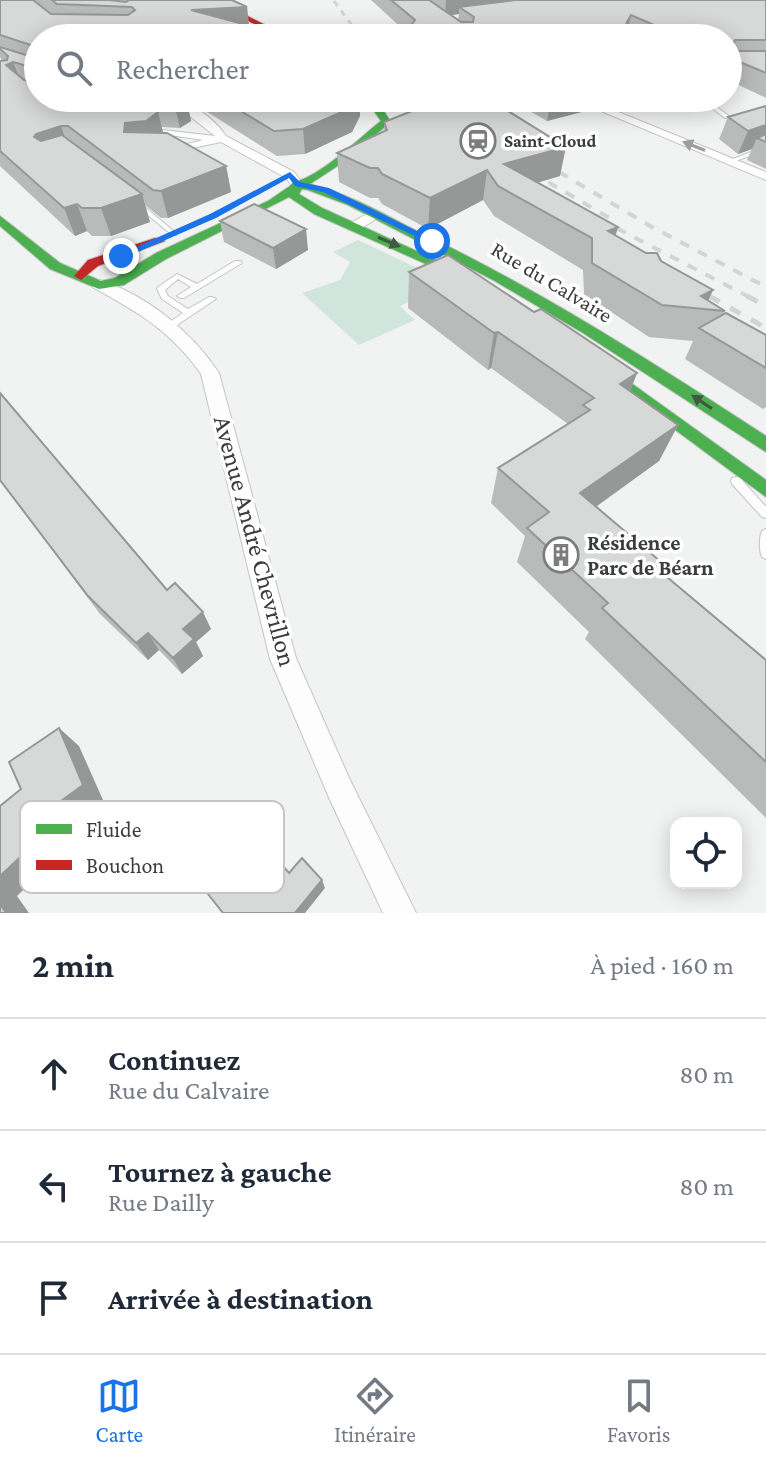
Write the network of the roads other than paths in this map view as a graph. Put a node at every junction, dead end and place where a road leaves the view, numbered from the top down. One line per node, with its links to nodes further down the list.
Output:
1 (211, 0): 2 (main road)
2 (259, 24)
3 (0, 60): 5 (street)
4 (0, 67): 6 (street)
5 (24, 68)
6 (18, 78)
7 (192, 112): 13 (street)
8 (379, 112): 18 (main road)
9 (610, 112): 16 (street, one-way to 9)
10 (720, 112): 11 (lane)
11 (727, 117)
12 (167, 132): 13 (street)
13 (222, 138): 15 (street); 18 (street)
14 (766, 148): 16 (lane)
15 (153, 153)
16 (731, 161): 17 (street)
17 (766, 176)
18 (294, 179): 20 (main road, Rue du Calvaire); 22 (main road, Rue du Calvaire); 23 (main road); 27 (main road)
19 (130, 198): 23 (lane)
20 (375, 215): 22 (street); 36 (main road, Rue du Calvaire, one-way to 20)
21 (0, 220): 24 (main road)
22 (354, 227): 34 (main road, Rue du Calvaire, one-way to 34)
23 (174, 234): 25 (main road)
24 (43, 254): 25 (main road); 28 (main road)
25 (112, 258): 27 (main road); 28 (main road)
26 (238, 263): 30 (lane)
27 (135, 273): 29 (main road); 33 (street, Avenue André Chevrillon)
28 (81, 276): 29 (main road)
29 (99, 285): 33 (street, Avenue André Chevrillon)
30 (197, 287): 31 (lane); 33 (lane)
31 (181, 296)
32 (212, 299): 33 (lane)
33 (169, 318): 42 (street, Avenue André Chevrillon)
34 (533, 319)
35 (580, 351): 37 (main road, Rue du Calvaire)
36 (766, 445)
37 (731, 466): 38 (main road, Rue du Calvaire); 39 (lane)
38 (766, 490)
39 (766, 514)
40 (766, 534): 41 (lane)
41 (766, 554)
42 (400, 913)

